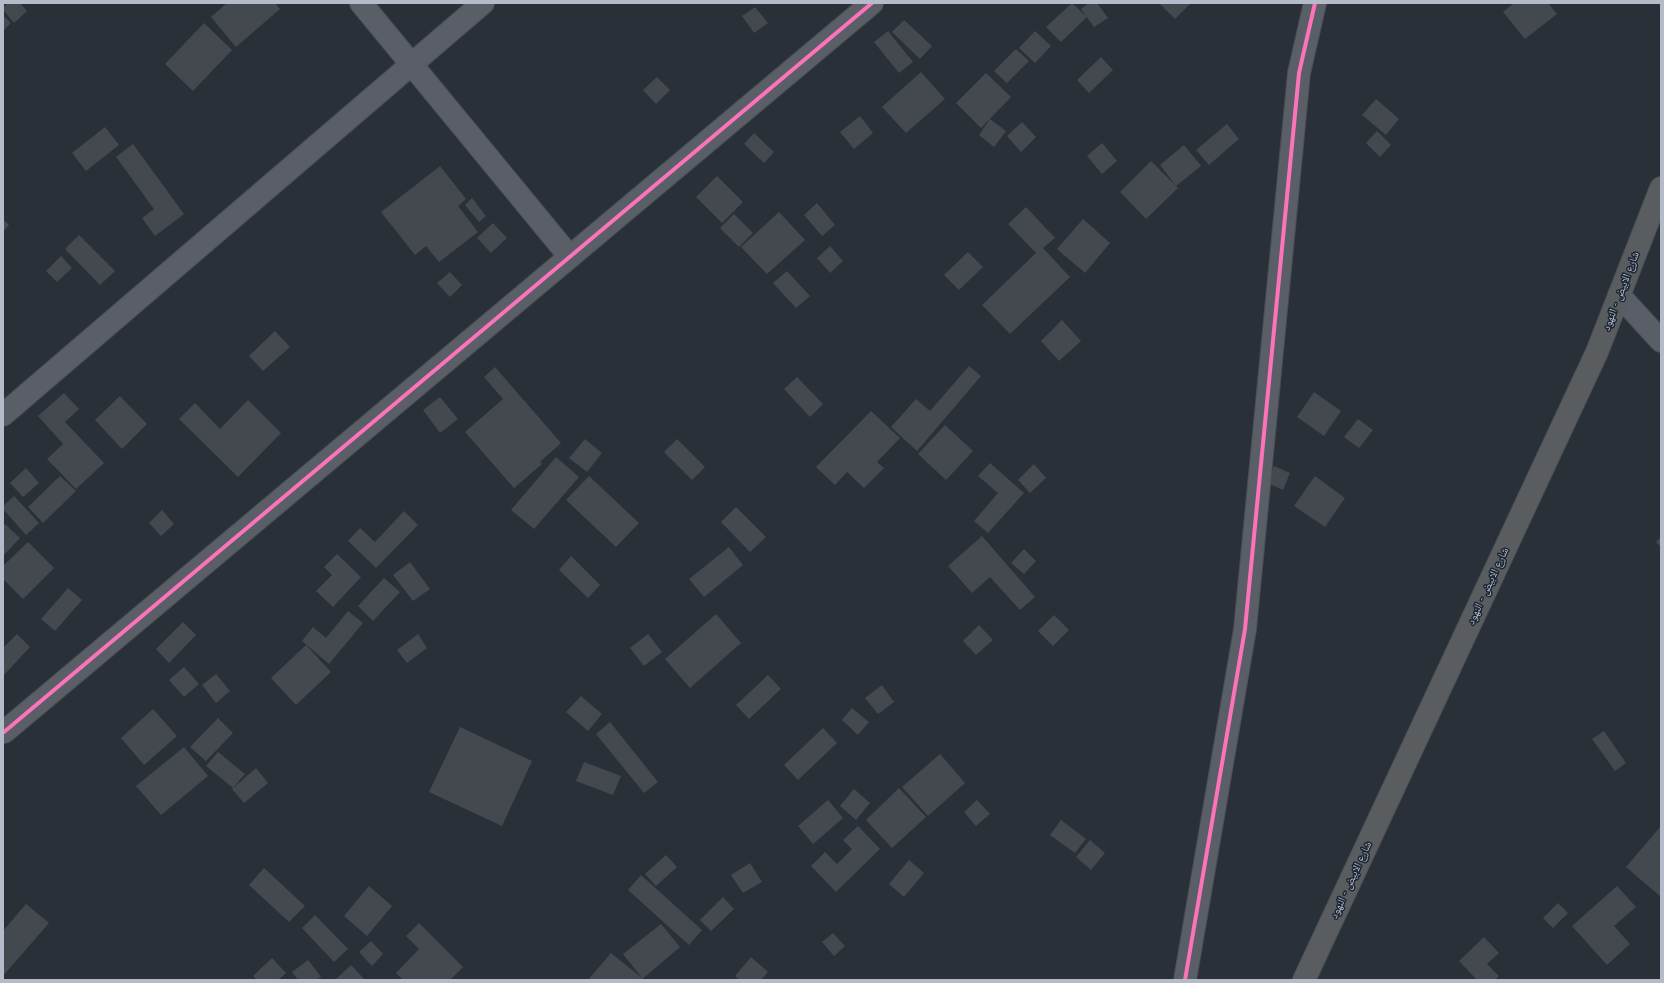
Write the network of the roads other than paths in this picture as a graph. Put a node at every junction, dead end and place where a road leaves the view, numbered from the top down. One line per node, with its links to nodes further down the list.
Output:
1 (361, 3): 5 (street)
2 (483, 3): 5 (street)
3 (872, 3): 7 (street)
4 (1315, 3): 12 (street)
5 (412, 65): 7 (street); 10 (street)
6 (1661, 188): 8 (highway, شارع الابيض - النهود)
7 (570, 257): 11 (street)
8 (1619, 295): 9 (street); 13 (highway, شارع الابيض - النهود)
9 (1661, 341)
10 (3, 415)
11 (4, 732)
12 (1185, 980)
13 (1304, 980)

